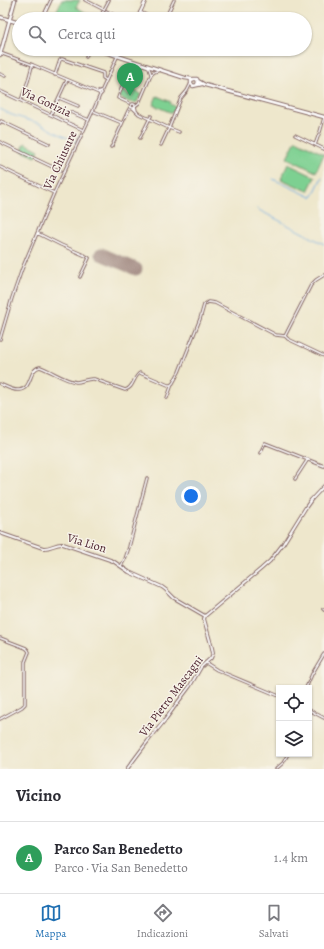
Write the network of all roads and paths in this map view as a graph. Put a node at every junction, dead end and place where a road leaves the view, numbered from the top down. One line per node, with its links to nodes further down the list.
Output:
1 (15, 0): 13 (main road)
2 (51, 0): 8 (street)
3 (85, 0): 7 (street)
4 (109, 0): 7 (street)
5 (146, 0): 10 (street)
6 (174, 0): 11 (street)
7 (104, 10): 9 (street)
8 (45, 12)
9 (107, 12)
10 (140, 12)
11 (168, 12)
12 (0, 17): 13 (main road)
13 (10, 20): 14 (main road)
14 (0, 54): 16 (street)
15 (117, 56): 17 (main road); 24 (street, Via Chiusure)
16 (33, 65): 20 (street); 32 (street)
17 (148, 66): 18 (main road); 22 (street)
18 (160, 70): 22 (street); 25 (main road)
19 (0, 74): 21 (street)
20 (55, 75): 23 (street); 24 (street)
21 (5, 76)
22 (151, 76): 34 (street)
23 (67, 80): 30 (street); 31 (street)
24 (106, 80): 30 (street, Via Chiusure)
25 (191, 82): 27 (main road); 27 (main road); 29 (street)
26 (123, 84): 34 (street)
27 (197, 84): 29 (street); 39 (main road)
28 (0, 91): 32 (street, Via Gorizia)
29 (187, 91): 44 (street)
30 (99, 94): 35 (street, Via Chiusure)
31 (60, 98): 33 (street); 37 (street)
32 (21, 100): 37 (street, Via Gorizia)
33 (78, 106)
34 (133, 106): 41 (street); 43 (street)
35 (93, 111): 40 (street, Via Chiusure); 43 (street)
36 (70, 112): 40 (street)
37 (51, 114): 45 (street, Via Gorizia)
38 (151, 116): 41 (street)
39 (324, 118): 52 (street)
40 (89, 120): 45 (street, Via Chiusure)
41 (150, 120): 44 (street); 48 (street)
42 (0, 123): 50 (street)
43 (122, 123): 53 (street)
44 (169, 128): 46 (street); 51 (street)
45 (84, 130): 56 (street, Via Chiusure)
46 (179, 132)
47 (295, 135): 52 (street)
48 (140, 138)
49 (0, 142): 56 (street)
50 (49, 144)
51 (161, 145)
52 (316, 145): 54 (street)
53 (111, 147)
54 (324, 149)
55 (0, 167): 57 (street)
56 (64, 173): 57 (street, Via Chiusure)
57 (54, 193): 58 (street, Via Chiusure)
58 (37, 233): 60 (street); 62 (street, Via Chiusure)
59 (324, 275): 61 (street)
60 (80, 277)
61 (285, 336): 63 (street); 65 (street)
62 (0, 339)
63 (324, 356)
64 (0, 384): 65 (street)
65 (171, 385): 66 (street)
66 (166, 398)
67 (260, 453): 68 (street)
68 (308, 459): 69 (street); 71 (street)
69 (324, 466)
70 (147, 478): 74 (street)
71 (295, 479)
72 (324, 486): 75 (street)
73 (0, 533): 74 (street, Via Lion)
74 (121, 566): 75 (street, Via Lion)
75 (204, 616): 78 (street, Via Pietro Mascagni)
76 (0, 638): 83 (street)
77 (324, 654): 79 (street)
78 (206, 663): 80 (street); 85 (street, Via Pietro Mascagni)
79 (307, 685)
80 (276, 695)
81 (312, 712): 82 (street)
82 (324, 718)
83 (0, 719)
84 (286, 757): 86 (street)
85 (127, 769)
86 (276, 769)

